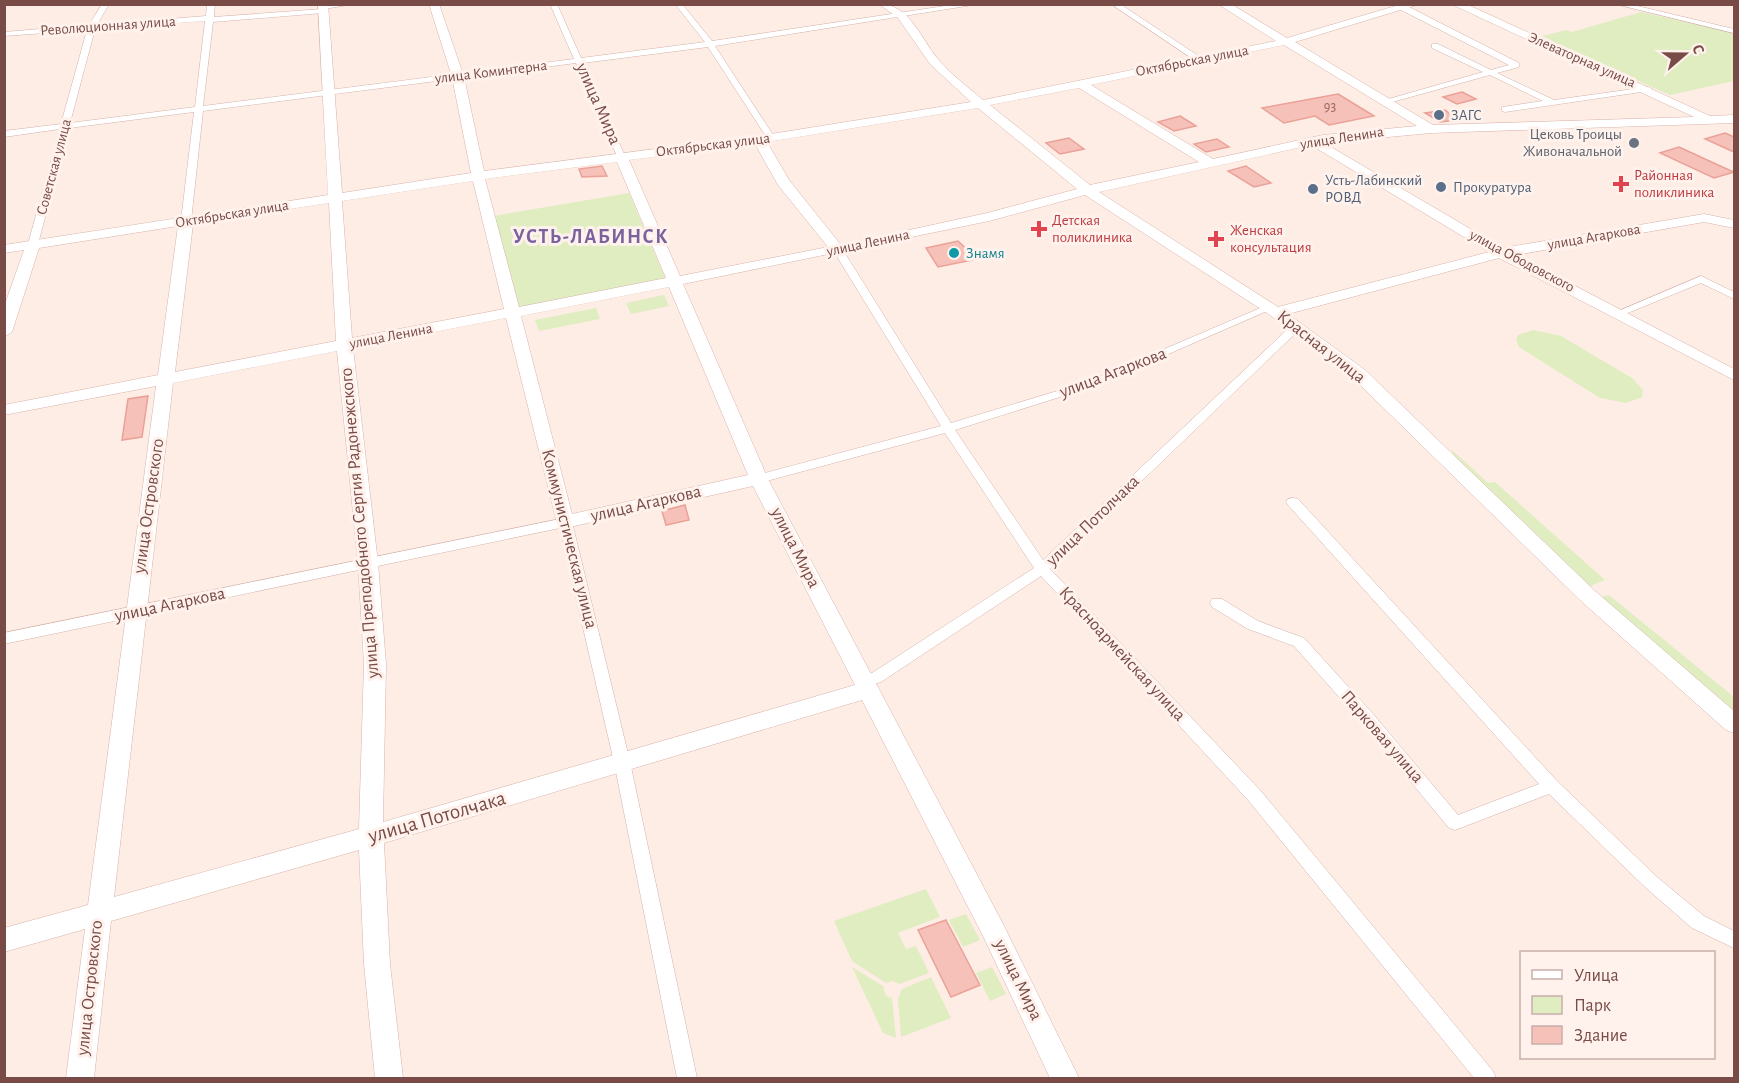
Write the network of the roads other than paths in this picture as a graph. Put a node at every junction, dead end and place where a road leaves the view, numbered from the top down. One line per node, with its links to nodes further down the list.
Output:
1 (106, 4): 17 (street, Советская улица)
2 (211, 4): 16 (street, улица Островского)
3 (351, 4): 14 (street, Революционная улица)
4 (434, 4): 26 (street, Коммунистическая улица)
5 (553, 4): 24 (street, улица Мира)
6 (678, 4): 21 (street, Красноармейская улица)
7 (884, 4): 15 (street, Красная улица)
8 (976, 4): 15 (street, улица Коминтерна)
9 (1114, 4): 23 (street)
10 (1223, 4): 20 (street)
11 (1456, 4): 28 (street, Элеваторная улица)
12 (1618, 4): 18 (street)
13 (1410, 6): 20 (street, Октябрьская улица); 25 (street)
14 (323, 8): 16 (street, Революционная улица); 29 (street, улица Преподобного Сергия Радонежского)
15 (902, 16): 21 (street, улица Коминтерна); 32 (street, Красная улица)
16 (211, 19): 17 (street, Революционная улица); 33 (street, улица Островского)
17 (92, 26): 19 (street, Революционная улица); 36 (street, Советская улица)
18 (1734, 31)
19 (4, 34)
20 (1284, 40): 23 (street, Октябрьская улица); 30 (street)
21 (710, 44): 24 (street, улица Коминтерна); 39 (street, Красноармейская улица)
22 (1435, 46): 25 (street)
23 (1199, 59): 27 (street, Октябрьская улица)
24 (580, 61): 26 (street, улица Коминтерна); 41 (street, улица Мира)
25 (1493, 72): 30 (street); 31 (street)
26 (458, 77): 29 (street, улица Коминтерна); 43 (street, Коммунистическая улица)
27 (1078, 82): 32 (street, Октябрьская улица); 42 (street)
28 (1648, 89): 31 (street); 35 (street, Элеваторная улица)
29 (330, 91): 33 (street, улица Коминтерна); 45 (street, улица Преподобного Сергия Радонежского)
30 (1388, 102): 37 (street)
31 (1554, 103): 34 (street)
32 (979, 104): 39 (street, Октябрьская улица); 44 (street, Красная улица)
33 (197, 108): 36 (street, улица Коминтерна); 46 (street, улица Островского)
34 (1505, 109)
35 (1725, 120): 37 (street, улица Ленина)
36 (65, 126): 38 (street, улица Коминтерна); 48 (street, Советская улица)
37 (1431, 129): 40 (street, улица Ленина)
38 (4, 134)
39 (765, 139): 41 (street, Октябрьская улица); 50 (street, Красноармейская улица)
40 (1312, 141): 42 (street, улица Ленина); 51 (street, улица Ободовского)
41 (621, 156): 43 (street, Октябрьская улица); 52 (street, улица Мира)
42 (1210, 164): 44 (street, улица Ленина)
43 (478, 176): 45 (street, Октябрьская улица); 55 (street, Коммунистическая улица)
44 (1087, 190): 50 (street, улица Ленина); 54 (street, Красная улица)
45 (336, 198): 46 (street, Октябрьская улица); 59 (street, улица Преподобного Сергия Радонежского)
46 (186, 221): 48 (street, Октябрьская улица); 61 (street, улица Островского)
47 (1734, 224): 51 (street, улица Агаркова)
48 (33, 244): 49 (street, Октябрьская улица); 58 (street, Советская улица)
49 (4, 249)
50 (838, 250): 52 (street, улица Ленина); 63 (street, Красноармейская улица)
51 (1500, 253): 54 (street, улица Агаркова); 56 (street, улица Ободовского)
52 (676, 282): 55 (street, улица Ленина); 64 (street, улица Мира)
53 (1734, 296): 56 (street)
54 (1272, 310): 57 (street, Красная улица); 63 (street, улица Агаркова)
55 (513, 312): 59 (street, улица Ленина); 66 (street, Коммунистическая улица)
56 (1619, 313): 60 (street, улица Ободовского)
57 (1296, 327): 68 (street, улица Потолчака); 73 (street, Красная улица)
58 (4, 332)
59 (345, 345): 61 (street, улица Ленина); 67 (street, улица Преподобного Сергия Радонежского)
60 (1734, 375)
61 (166, 379): 62 (street, улица Ленина); 70 (street, улица Островского)
62 (4, 410)
63 (948, 429): 64 (street, улица Агаркова); 68 (street, Красноармейская улица)
64 (759, 479): 66 (street, улица Агаркова); 72 (street, улица Мира)
65 (1293, 502): 75 (street)
66 (565, 522): 67 (street, улица Агаркова); 74 (street, Коммунистическая улица)
67 (368, 563): 70 (street, улица Агаркова); 76 (street, улица Преподобного Сергия Радонежского)
68 (1042, 569): 72 (street, улица Потолчака); 84 (street, Красноармейская улица)
69 (1217, 603): 75 (street, Парковая улица)
70 (135, 612): 71 (street, улица Агаркова); 77 (street, улица Островского)
71 (4, 639)
72 (866, 686): 74 (street, улица Потолчака); 83 (street, улица Мира)
73 (1734, 723)
74 (622, 762): 76 (street, улица Потолчака); 82 (street, Коммунистическая улица)
75 (1551, 786): 79 (street)
76 (371, 836): 77 (street, улица Потолчака); 81 (street, улица Преподобного Сергия Радонежского)
77 (98, 914): 78 (street, улица Потолчака); 80 (street, улица Островского)
78 (4, 940)
79 (1734, 940)
80 (80, 1078)
81 (389, 1078)
82 (687, 1078)
83 (1065, 1078)
84 (1486, 1078)

